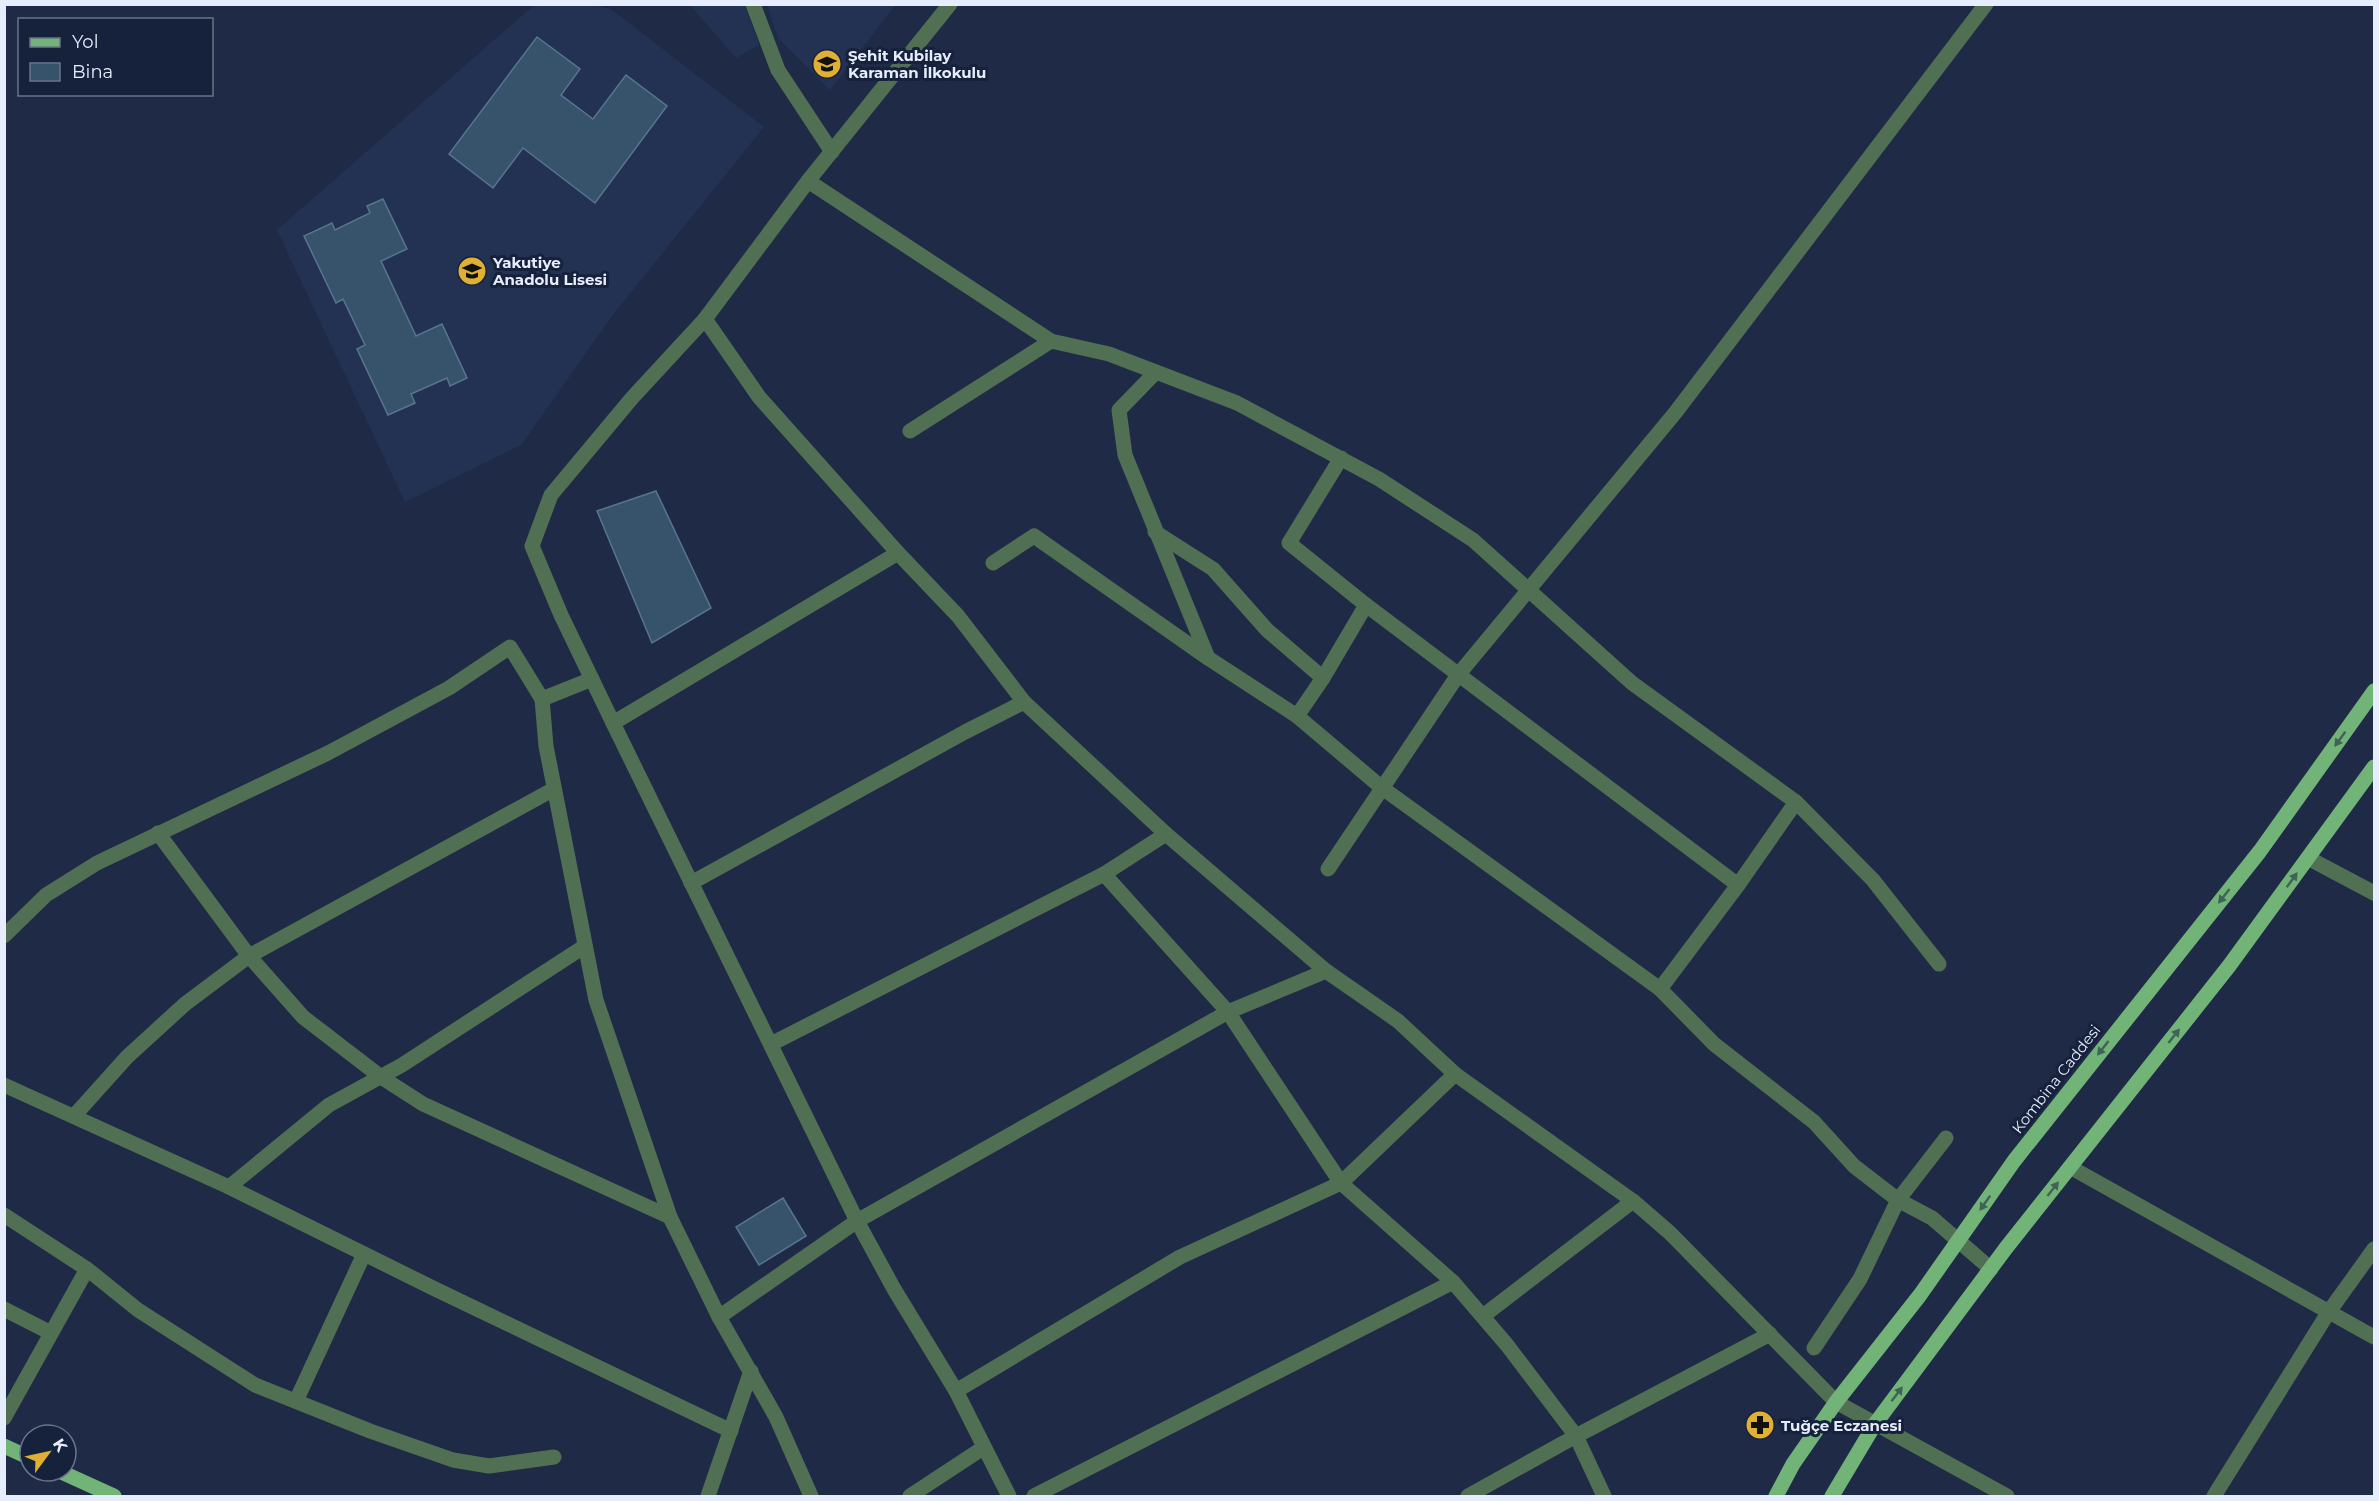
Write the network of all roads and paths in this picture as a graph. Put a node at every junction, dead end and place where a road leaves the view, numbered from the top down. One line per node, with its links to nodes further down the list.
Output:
1 (753, 4): 4 (street)
2 (950, 4): 4 (street)
3 (1986, 4): 14 (street)
4 (832, 152): 5 (street)
5 (808, 181): 6 (street); 7 (street)
6 (705, 320): 12 (street); 19 (street)
7 (1051, 341): 8 (street); 9 (street)
8 (1156, 372): 10 (street); 11 (street)
9 (910, 431)
10 (1341, 458): 14 (street); 15 (street)
11 (1155, 532): 16 (street); 18 (street)
12 (898, 553): 22 (street); 24 (street)
13 (993, 563): 16 (street)
14 (1528, 589): 17 (street); 28 (street)
15 (1366, 605): 17 (street); 18 (street)
16 (1208, 658): 23 (street)
17 (1458, 675): 26 (street); 35 (street)
18 (1323, 678): 23 (street)
19 (592, 679): 21 (street); 24 (street)
20 (2374, 691): 58 (main road, Kombina Caddesi, one-way to 58)
21 (542, 699): 27 (street); 29 (street)
22 (1024, 702): 30 (street); 34 (street)
23 (1297, 716): 26 (street)
24 (613, 723): 34 (street)
25 (2374, 767): 31 (main road)
26 (1381, 787): 32 (street); 42 (street)
27 (554, 789): 38 (street); 39 (street)
28 (1796, 802): 35 (street); 40 (street)
29 (158, 833): 37 (street); 39 (street)
30 (1166, 834): 33 (street); 41 (street)
31 (2308, 858): 36 (street); 50 (main road, one-way to 31)
32 (1328, 869)
33 (1104, 874): 43 (street); 44 (street)
34 (691, 883): 44 (street)
35 (1738, 885): 42 (street)
36 (2374, 893)
37 (4, 936)
38 (585, 946): 46 (street); 56 (street)
39 (249, 956): 46 (street); 48 (street)
40 (1939, 964)
41 (1326, 971): 43 (street); 45 (street)
42 (1660, 989): 53 (street)
43 (1228, 1012): 51 (street); 57 (street)
44 (771, 1044): 57 (street)
45 (1455, 1074): 51 (street); 54 (street)
46 (381, 1077): 52 (street); 56 (street)
47 (4, 1085): 48 (street)
48 (74, 1116): 52 (street)
49 (1946, 1138): 53 (street)
50 (2070, 1167): 62 (main road, one-way to 50); 65 (street)
51 (1341, 1183): 63 (street); 73 (street)
52 (229, 1187): 60 (street)
53 (1898, 1200): 58 (street); 71 (street)
54 (1633, 1201): 66 (street); 69 (street)
55 (4, 1215): 61 (street)
56 (670, 1217): 67 (street)
57 (857, 1221): 67 (street); 73 (street)
58 (1958, 1242): 62 (street); 75 (main road, Kombina Caddesi)
59 (2374, 1249): 65 (street)
60 (364, 1254): 74 (street); 78 (street)
61 (87, 1269): 68 (street); 74 (street)
62 (1991, 1269): 77 (main road, one-way to 62)
63 (1453, 1282): 66 (street); 90 (street)
64 (4, 1309): 68 (street)
65 (2328, 1312): 70 (street); 96 (street)
66 (1483, 1316): 79 (street)
67 (719, 1317): 72 (street)
68 (51, 1333): 76 (street)
69 (1770, 1334): 75 (street); 79 (street)
70 (2374, 1337)
71 (1814, 1348)
72 (752, 1371): 78 (street); 87 (street)
73 (956, 1391): 81 (street)
74 (296, 1401): 83 (street)
75 (1836, 1402): 77 (street); 93 (main road, Kombina Caddesi)
76 (4, 1418)
77 (1875, 1424): 94 (main road); 95 (street)
78 (731, 1431): 86 (street)
79 (1576, 1436): 91 (street); 92 (street)
80 (4, 1446): 82 (main road)
81 (983, 1448): 88 (street); 89 (street)
82 (18, 1452)
83 (554, 1457)
84 (78, 1480): 85 (main road)
85 (113, 1496)
86 (708, 1497)
87 (811, 1497)
88 (910, 1497)
89 (1008, 1497)
90 (1034, 1497)
91 (1468, 1497)
92 (1604, 1497)
93 (1776, 1497)
94 (1832, 1497)
95 (2007, 1497)
96 (2214, 1497)

